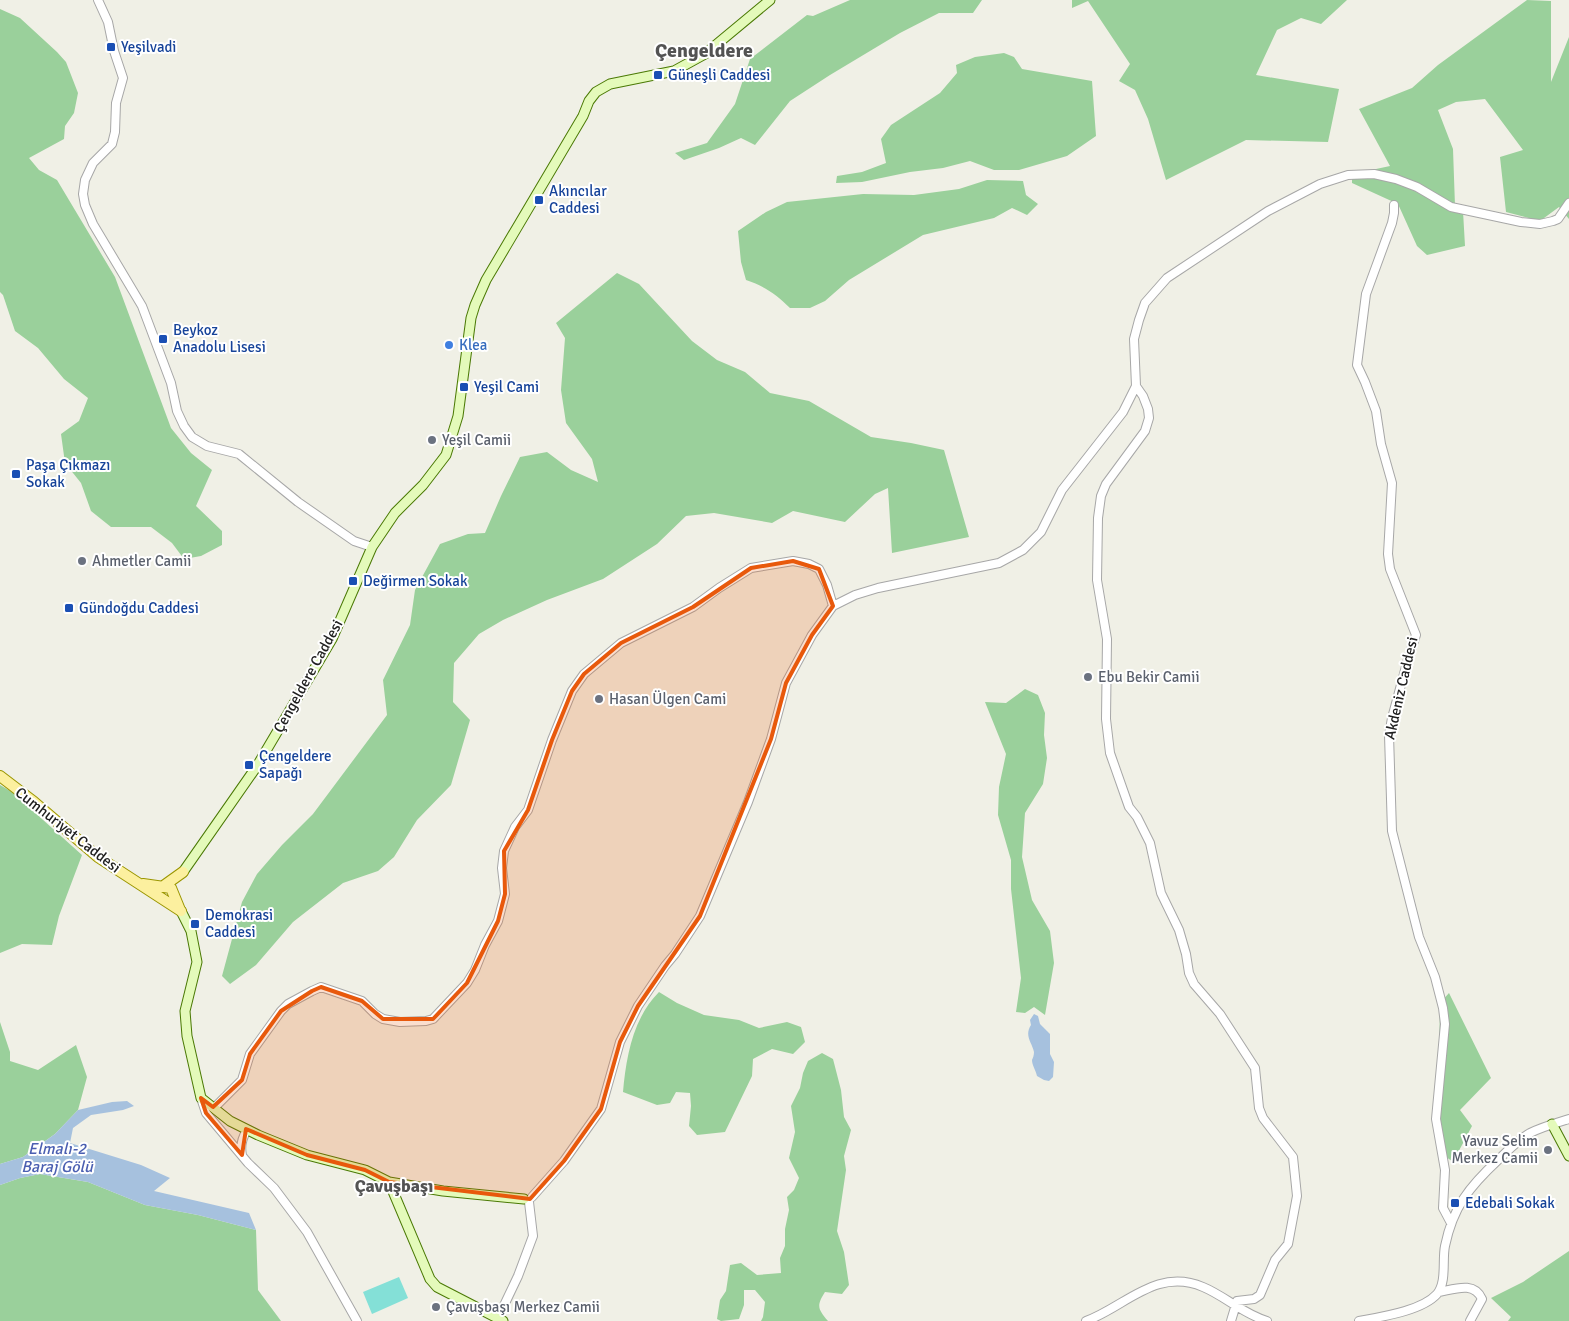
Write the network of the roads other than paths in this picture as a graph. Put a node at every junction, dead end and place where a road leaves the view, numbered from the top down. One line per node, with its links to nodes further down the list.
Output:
1 (98, 0): 6 (street)
2 (770, 0): 6 (main road, Çengeldere Caddesi)
3 (1569, 202): 5 (street)
4 (1394, 205): 24 (street, Akdeniz Caddesi)
5 (1136, 386): 7 (street); 26 (street)
6 (372, 547): 9 (main road, Çengeldere Caddesi)
7 (834, 606): 16 (street); 23 (street)
8 (0, 776): 10 (main road, Cumhuriyet Caddesi)
9 (183, 872): 11 (main road); 12 (main road)
10 (137, 882): 11 (main road); 13 (main road, Cumhuriyet Caddesi)
11 (164, 886): 12 (main road); 13 (main road)
12 (173, 894): 13 (main road); 14 (main road)
13 (162, 898): 14 (main road, Cumhuriyet Caddesi)
14 (181, 911): 15 (main road)
15 (201, 1098): 16 (main road); 20 (street)
16 (214, 1108): 19 (main road)
17 (1569, 1119): 18 (street)
18 (1552, 1124): 21 (main road); 24 (street)
19 (247, 1130): 20 (street); 22 (main road)
20 (242, 1155): 28 (street)
21 (1569, 1156)
22 (389, 1182): 23 (main road); 27 (main road)
23 (529, 1199): 27 (street)
24 (1451, 1223): 25 (street)
25 (1439, 1292): 32 (street); 33 (street)
26 (1235, 1305): 29 (street); 30 (street); 31 (street)
27 (501, 1320)
28 (357, 1321)
29 (1086, 1321)
30 (1231, 1321)
31 (1267, 1321)
32 (1359, 1321)
33 (1470, 1321)

